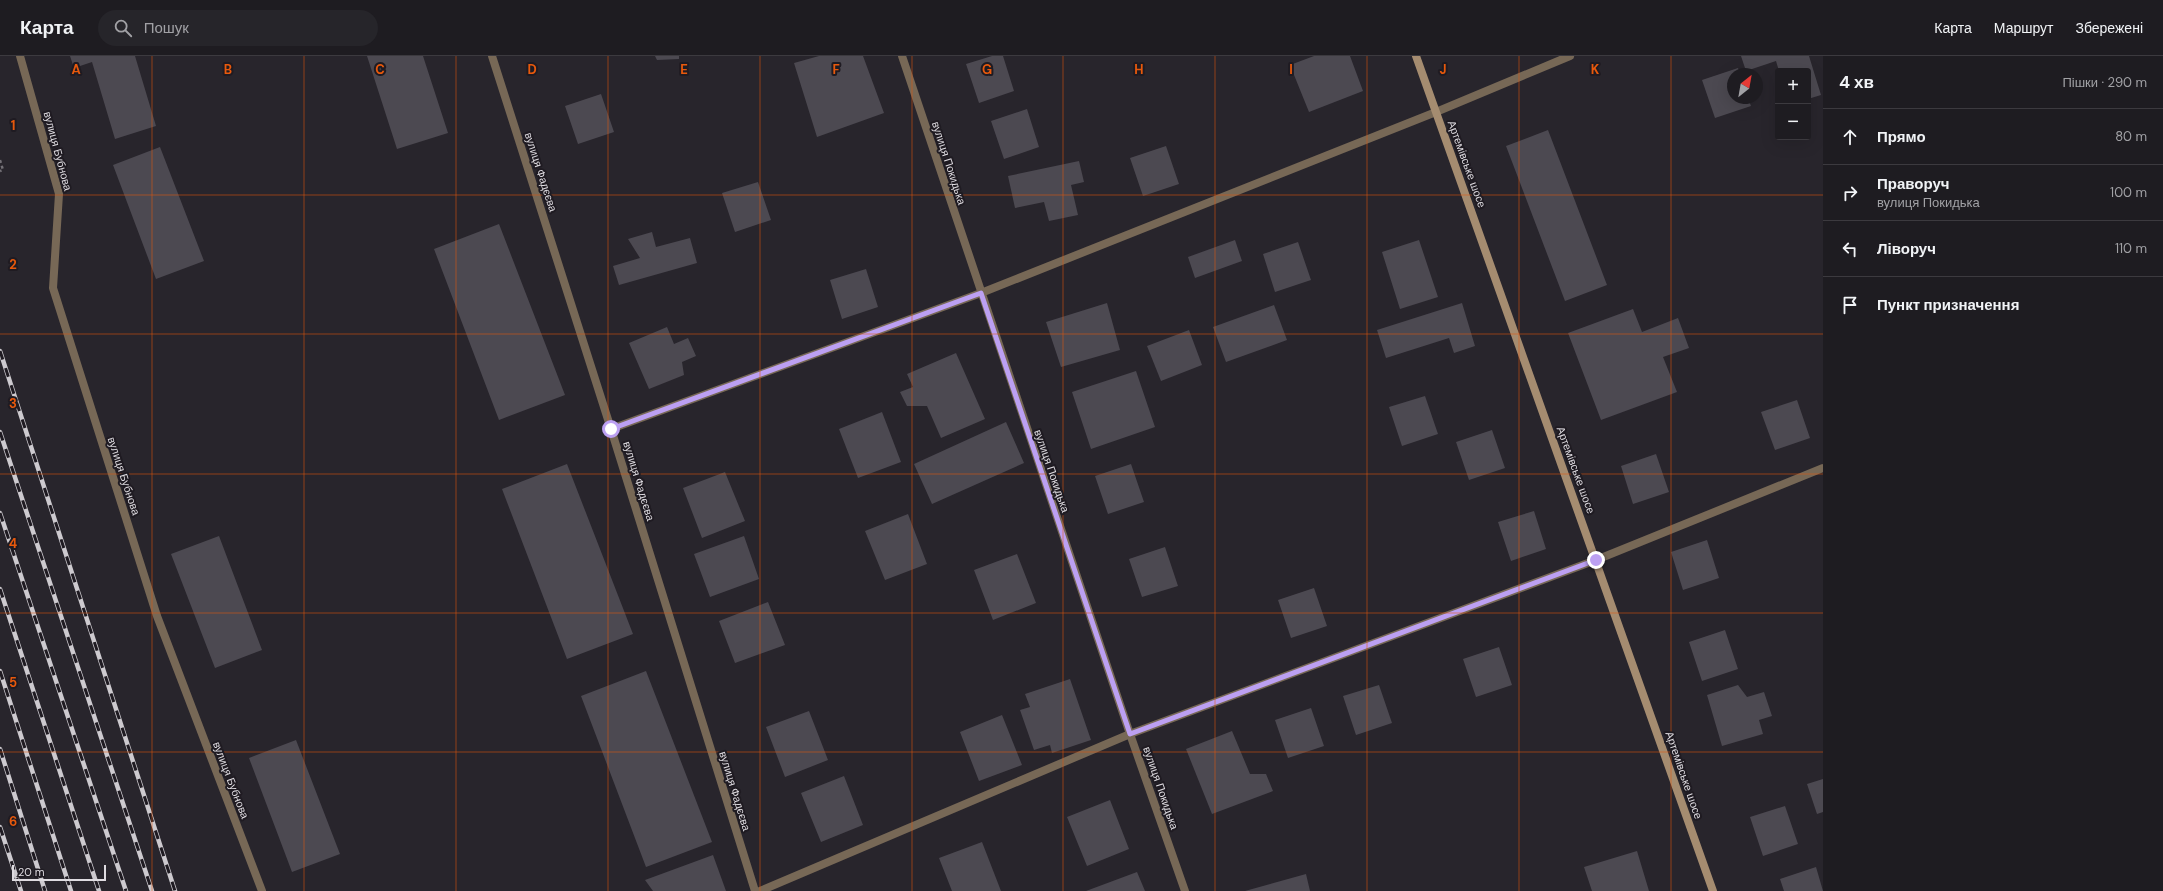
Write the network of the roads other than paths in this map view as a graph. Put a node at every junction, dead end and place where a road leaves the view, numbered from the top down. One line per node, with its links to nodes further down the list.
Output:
1 (20, 56): 12 (street, вулиця Бубнова)
2 (492, 56): 8 (street, вулиця Фадєєва)
3 (902, 56): 7 (street, вулиця Покидька)
4 (1416, 56): 6 (main road, Артемівське шосе)
5 (1570, 56): 6 (street)
6 (1436, 112): 7 (street); 10 (main road, Артемівське шосе)
7 (981, 293): 8 (street); 11 (street, вулиця Покидька)
8 (611, 429): 13 (street, вулиця Фадєєва)
9 (1823, 468): 10 (street)
10 (1596, 560): 11 (street); 16 (main road, Артемівське шосе)
11 (1130, 734): 14 (street); 15 (street, вулиця Покидька)
12 (262, 891)
13 (755, 891)
14 (760, 891)
15 (1185, 891)
16 (1713, 891)

